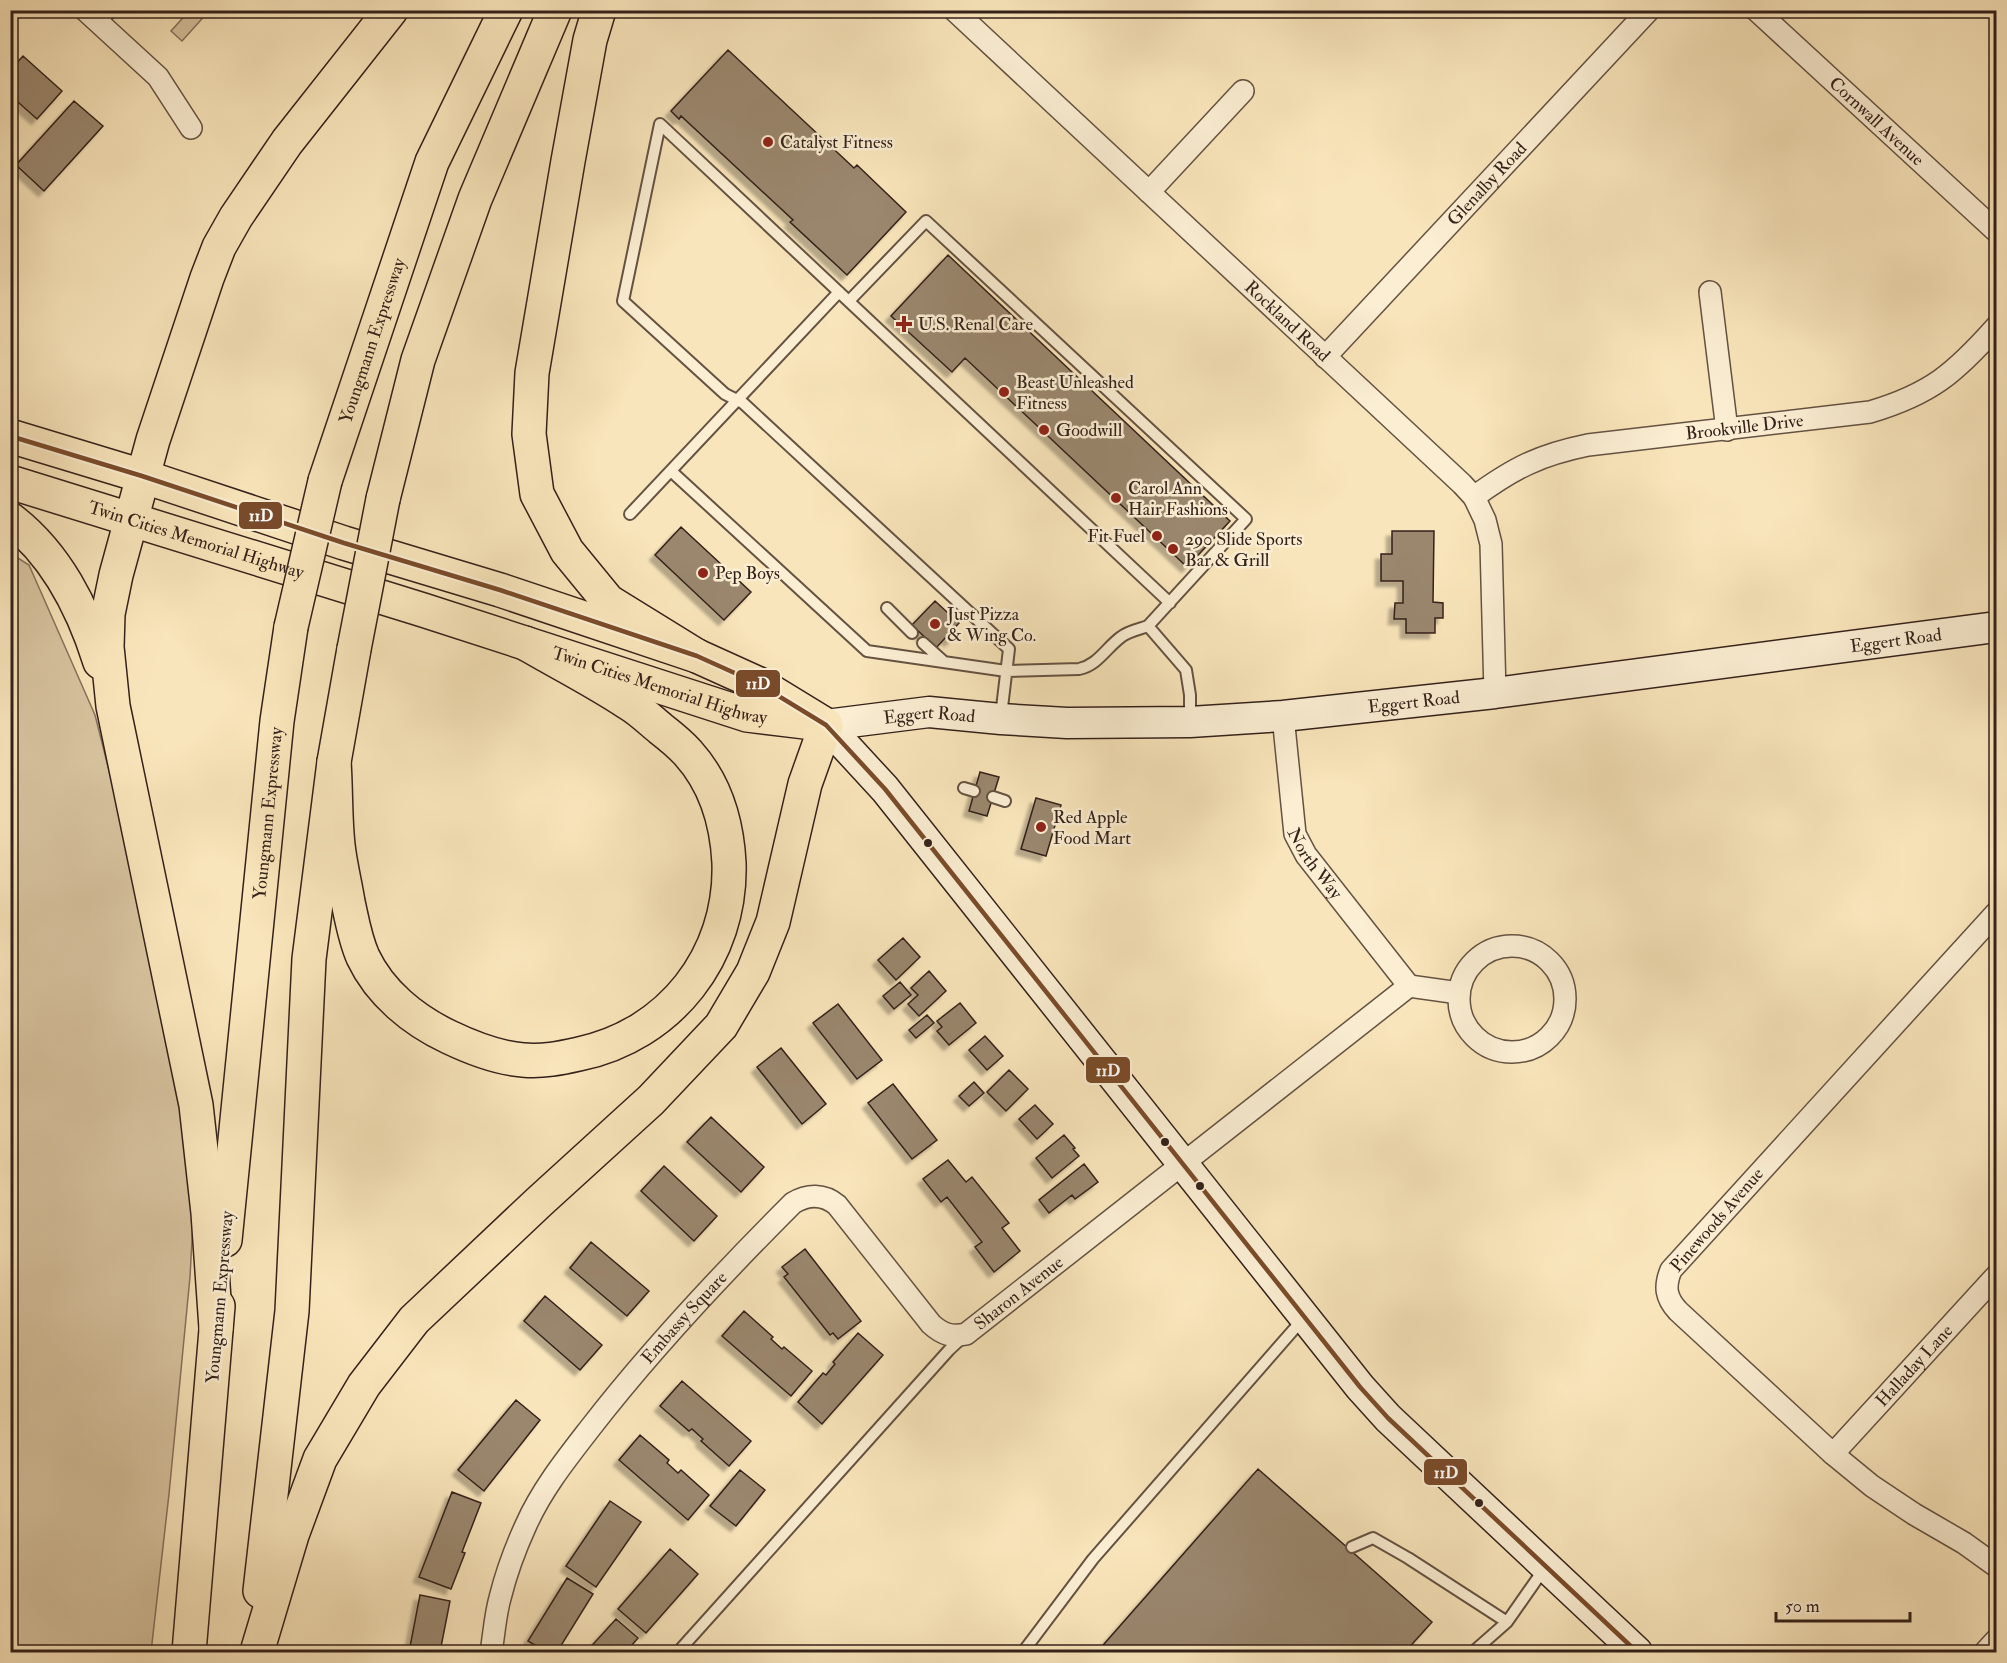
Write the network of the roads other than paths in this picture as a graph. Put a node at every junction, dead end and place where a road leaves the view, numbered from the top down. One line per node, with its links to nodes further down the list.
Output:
1 (391, 10): 22 (main road)
2 (506, 10): 53 (main road, Youngmann Expressway, bridge)
3 (555, 10): 44 (main road, bridge)
4 (599, 10): 35 (main road)
5 (1649, 10): 17 (street, Glenalby Road)
6 (1756, 10): 12 (street, Cornwall Avenue)
7 (964, 14): 11 (street, Rockland Road)
8 (99, 15): 10 (street)
9 (1244, 91): 11 (street)
10 (190, 128)
11 (1149, 192): 17 (street, Rockland Road)
12 (1996, 231)
13 (839, 292): 15 (lane); 18 (lane); 18 (lane)
14 (1710, 292): 19 (street)
15 (849, 301): 28 (lane); 28 (lane)
16 (1996, 327): 19 (street, Brookville Drive)
17 (1325, 357): 24 (street, Rockland Road)
18 (737, 400): 21 (lane); 37 (lane)
19 (1727, 430): 24 (street, Brookville Drive)
20 (10, 436): 22 (main road, Twin Cities Memorial Highway)
21 (670, 471): 25 (lane); 36 (lane)
22 (142, 476): 27 (main road); 35 (main road, Twin Cities Memorial Highway)
23 (10, 482): 27 (main road, Twin Cities Memorial Highway)
24 (1474, 497): 38 (street, Rockland Road)
25 (630, 514)
26 (10, 519): 39 (main road)
27 (132, 519): 33 (main road, Twin Cities Memorial Highway); 39 (main road)
28 (1170, 603): 30 (lane)
29 (887, 608): 32 (lane)
30 (1148, 626): 37 (lane); 42 (lane)
31 (1996, 627): 38 (street, Eggert Road)
32 (912, 633)
33 (525, 643): 43 (main road, Twin Cities Memorial Highway); 44 (main road)
34 (923, 643): 36 (lane)
35 (698, 656): 43 (main road, Twin Cities Memorial Highway)
36 (943, 662): 37 (lane)
37 (1006, 670): 41 (lane)
38 (1495, 693): 40 (street, Eggert Road)
39 (113, 706): 53 (main road)
40 (1283, 716): 42 (street, Eggert Road); 48 (street, North Way)
41 (1000, 719): 42 (street, Eggert Road); 43 (street, Eggert Road)
42 (1190, 722)
43 (826, 725): 50 (street); 63 (main road)
44 (334, 762): 62 (main road)
45 (993, 797): 46 (lane)
46 (1005, 801)
47 (1996, 913): 55 (street, Pinewoods Avenue)
48 (1409, 986): 49 (street); 50 (street, Sharon Avenue)
49 (1459, 993): 49 (street)
50 (1183, 1164): 52 (street); 54 (street, Sharon Avenue)
51 (1996, 1276): 55 (street, Halladay Lane)
52 (1304, 1318): 57 (street); 66 (lane)
53 (216, 1328): 61 (main road, Youngmann Expressway)
54 (966, 1334): 64 (street, Embassy Square); 65 (lane, Sharon Avenue)
55 (1833, 1454): 58 (street, Pinewoods Avenue)
56 (1352, 1548): 59 (lane)
57 (1546, 1566): 59 (lane); 68 (street)
58 (1996, 1566)
59 (1507, 1622): 67 (lane)
60 (1996, 1640): 69 (street)
61 (189, 1653)
62 (252, 1653)
63 (257, 1653)
64 (491, 1653)
65 (678, 1653)
66 (1023, 1653)
67 (1473, 1653)
68 (1637, 1653)
69 (1985, 1653)

